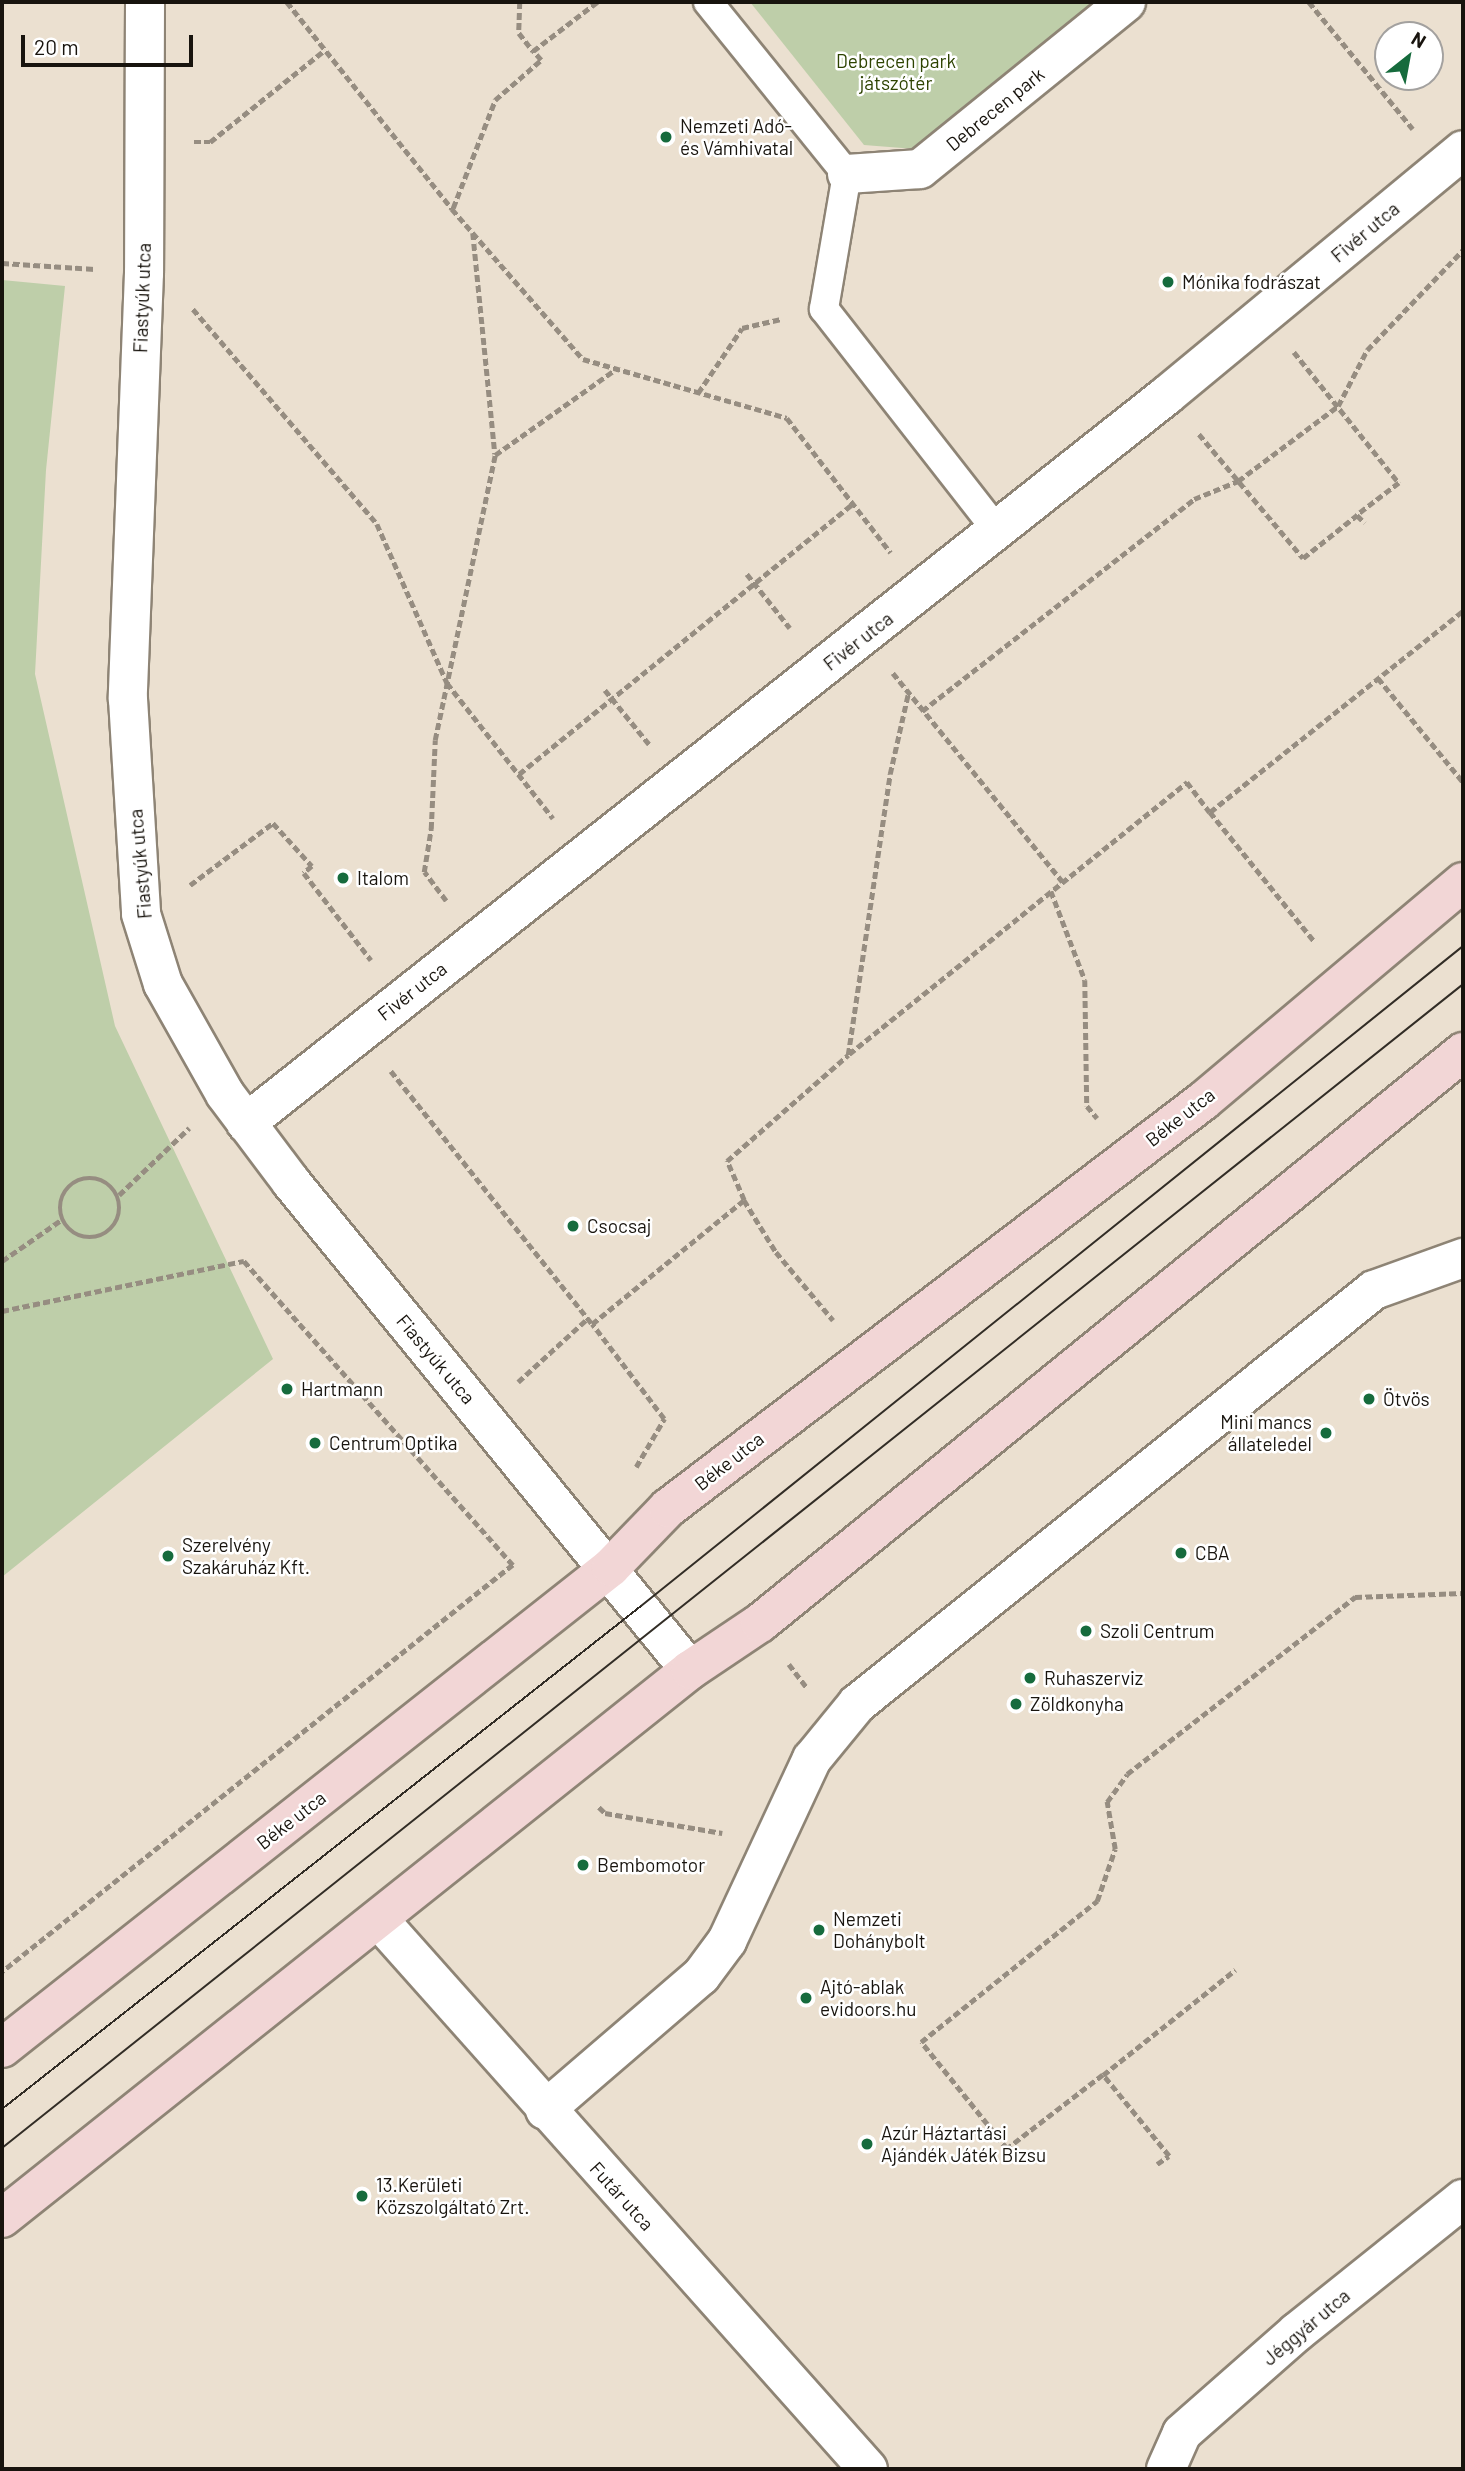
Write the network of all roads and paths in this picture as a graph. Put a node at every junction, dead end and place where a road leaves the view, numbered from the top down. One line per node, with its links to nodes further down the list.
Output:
1 (145, 2): 10 (street, Fiastyúk utca)
2 (287, 2): 8 (path)
3 (520, 2): 9 (path)
4 (597, 2): 9 (path)
5 (708, 2): 12 (lane)
6 (1126, 2): 12 (street, Debrecen park)
7 (1309, 2): 11 (path)
8 (325, 50): 10 (path); 13 (path)
9 (533, 51): 13 (path)
10 (145, 141): 17 (street, Fiastyúk utca)
11 (1453, 158): 19 (street, Fivér utca)
12 (847, 174): 18 (lane)
13 (452, 209): 14 (path)
14 (473, 233): 20 (path); 24 (path)
15 (1463, 250): 23 (path)
16 (2, 263): 17 (path)
17 (144, 273): 39 (path); 52 (street, Fiastyúk utca)
18 (824, 309): 21 (path); 29 (lane)
19 (1265, 316): 22 (street, Fivér utca); 23 (path)
20 (616, 369): 21 (path); 24 (path)
21 (698, 393): 26 (path)
22 (1167, 395): 25 (path); 29 (street, Fivér utca)
23 (1338, 406): 25 (path); 27 (path)
24 (495, 455): 39 (path)
25 (1238, 481): 27 (path); 43 (path)
26 (853, 504): 31 (path); 32 (path)
27 (1357, 515): 28 (path)
28 (1364, 523)
29 (996, 529): 32 (street, Fivér utca)
30 (747, 574): 31 (path)
31 (754, 584): 37 (path); 42 (path)
32 (920, 591): 36 (street, Fivér utca)
33 (1463, 611): 35 (path)
34 (1441, 618): 35 (path)
35 (1446, 624): 38 (path)
36 (865, 635): 37 (street, Fivér utca); 41 (path)
37 (823, 668): 45 (street, Fivér utca)
38 (1378, 678): 46 (path); 47 (path)
39 (447, 683): 44 (path); 53 (path)
40 (605, 690): 42 (path)
41 (908, 694): 43 (path); 58 (path)
42 (612, 699): 44 (path); 45 (path)
43 (922, 711): 49 (path)
44 (519, 774): 48 (path)
45 (680, 781): 48 (street, Fivér utca)
46 (1463, 782)
47 (1210, 812): 49 (path); 54 (path)
48 (583, 856): 53 (street, Fivér utca)
49 (1063, 882): 51 (path)
50 (1463, 883): 54 (main road, Béke utca)
51 (1051, 891): 58 (path); 60 (path)
52 (141, 914): 55 (path); 59 (street, Fiastyúk utca)
53 (477, 941): 55 (street, Fivér utca)
54 (1346, 981): 60 (main road, Béke utca)
55 (402, 999): 56 (street, Fivér utca)
56 (360, 1032): 59 (street, Fivér utca); 67 (path)
57 (1463, 1052): 74 (main road)
58 (848, 1055): 62 (path)
59 (236, 1108): 61 (path); 70 (street, Fiastyúk utca)
60 (1130, 1156): 69 (main road, Béke utca)
61 (119, 1195): 63 (path); 63 (path)
62 (744, 1200): 68 (path); 69 (path)
63 (61, 1220): 65 (path)
64 (1463, 1258): 76 (street)
65 (2, 1261)
66 (2, 1311): 81 (path)
67 (587, 1319): 68 (path); 70 (path)
68 (592, 1324): 71 (path)
69 (864, 1357): 72 (main road, Béke utca)
70 (482, 1414): 72 (street, Fiastyúk utca)
71 (635, 1467)
72 (611, 1567): 75 (street, Fiastyúk utca); 82 (main road, Béke utca)
73 (1463, 1593): 83 (path)
74 (760, 1623): 75 (main road); 76 (path)
75 (690, 1670): 77 (main road)
76 (837, 1729): 78 (street)
77 (564, 1771): 78 (path); 79 (main road)
78 (769, 1850): 84 (street)
79 (379, 1920): 84 (street, Futár utca); 87 (main road)
80 (1236, 1970): 83 (path)
81 (2, 1972)
82 (2, 2048)
83 (1103, 2075): 85 (path)
84 (545, 2110): 88 (street, Futár utca)
85 (1157, 2164)
86 (1463, 2199): 89 (street, Jéggyár utca)
87 (2, 2218)
88 (868, 2469)
89 (1166, 2469)

